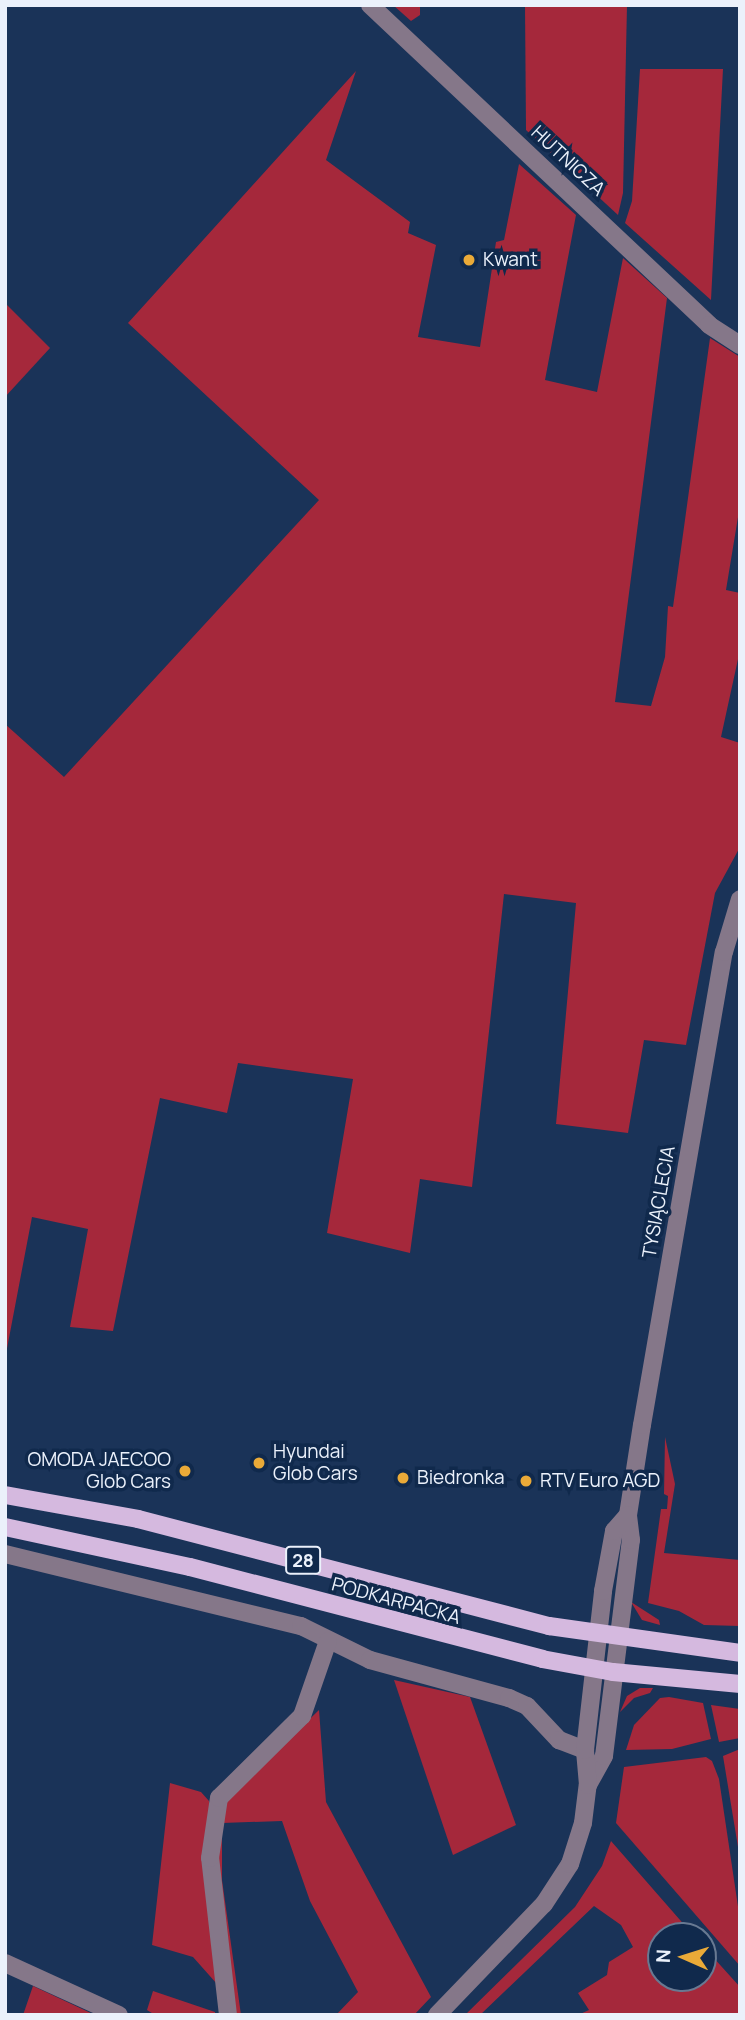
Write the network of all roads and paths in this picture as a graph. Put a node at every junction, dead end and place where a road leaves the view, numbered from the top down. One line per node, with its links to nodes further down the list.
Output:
1 (370, 5): 2 (street, HUTNICZA)
2 (740, 345)
3 (740, 899): 4 (street, TYSIĄCLECIA)
4 (736, 923): 6 (street, TYSIĄCLECIA)
5 (5, 1495): 9 (main road, PODKARPACKA / 28)
6 (628, 1515): 9 (street, TYSIĄCLECIA); 10 (street, TYSIĄCLECIA)
7 (5, 1527): 13 (main road, PODKARPACKA / 28)
8 (5, 1554): 11 (street)
9 (598, 1636): 10 (main road, PODKARPACKA / 28); 13 (street, TYSIĄCLECIA)
10 (618, 1639): 12 (main road, PODKARPACKA / 28); 14 (street, TYSIĄCLECIA)
11 (328, 1641): 16 (street); 20 (street)
12 (740, 1653)
13 (595, 1669): 14 (main road, PODKARPACKA / 28); 16 (street, TYSIĄCLECIA)
14 (614, 1672): 15 (main road, PODKARPACKA / 28); 17 (street, TYSIĄCLECIA)
15 (740, 1684)
16 (585, 1750): 17 (street, TYSIĄCLECIA)
17 (588, 1785): 21 (street)
18 (5, 1963): 19 (street)
19 (119, 2015)
20 (228, 2015)
21 (437, 2015)

